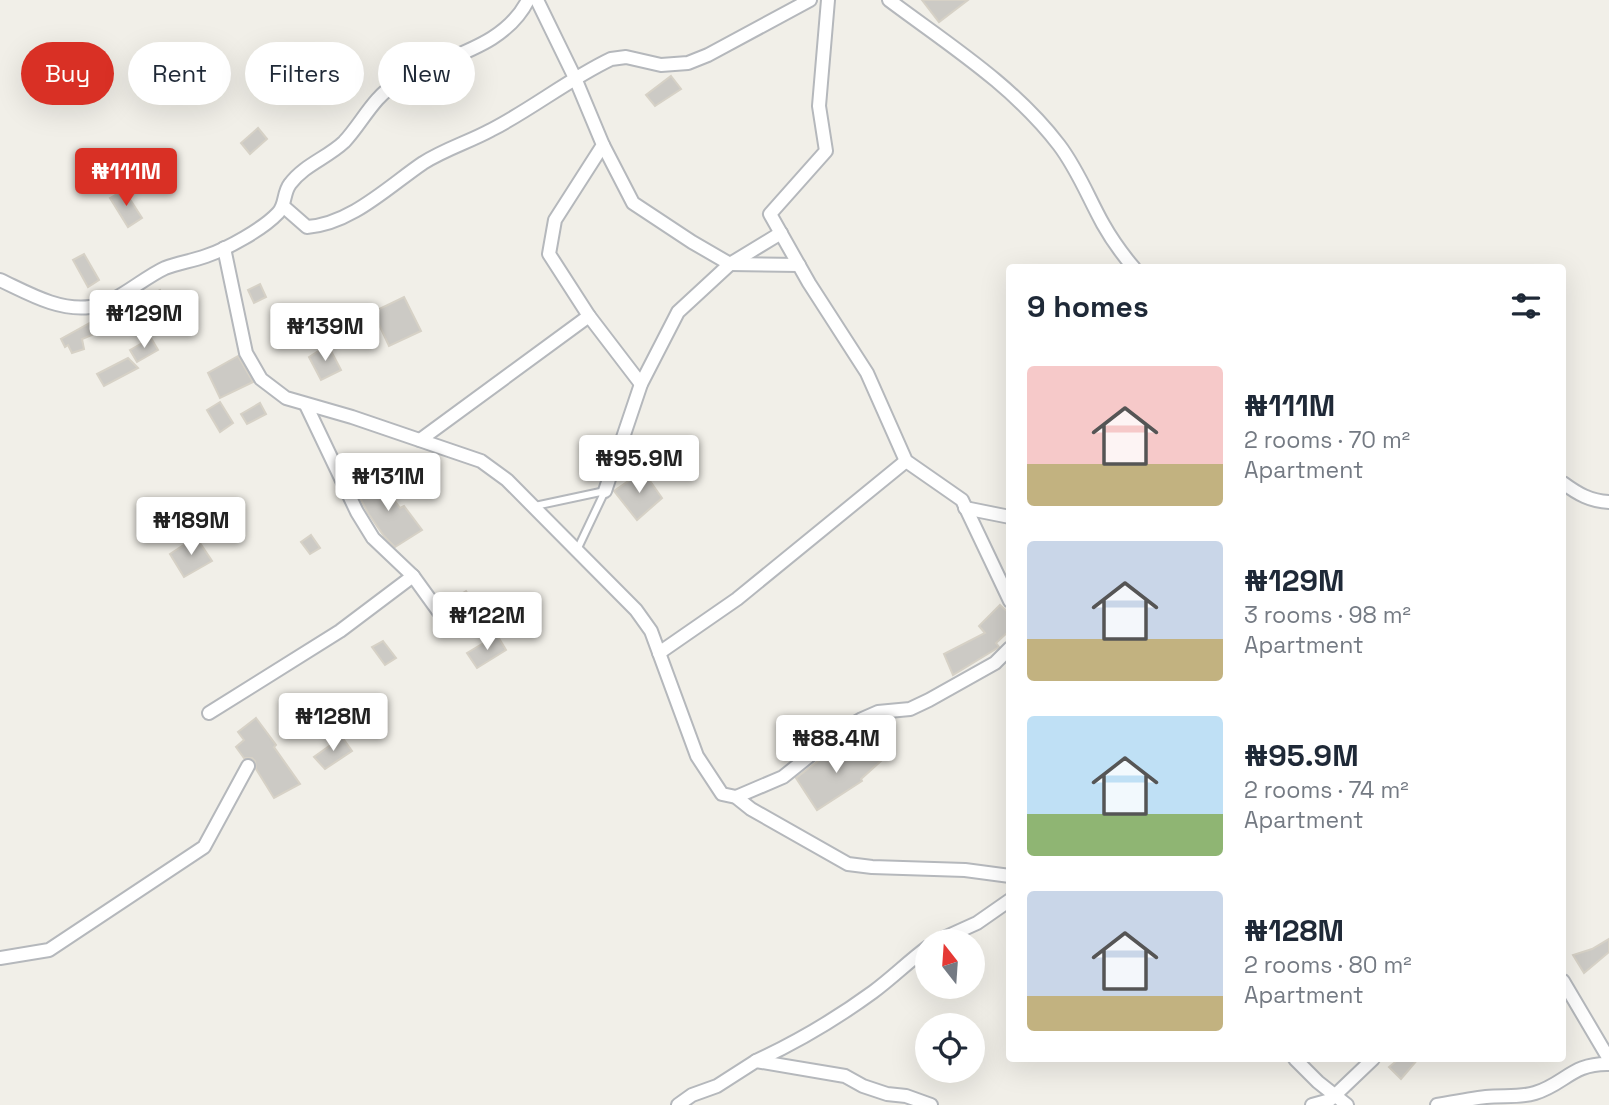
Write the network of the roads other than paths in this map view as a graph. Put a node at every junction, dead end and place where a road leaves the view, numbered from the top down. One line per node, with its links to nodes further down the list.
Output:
1 (528, 0): 8 (street)
2 (537, 0): 6 (street)
3 (810, 0): 6 (street)
4 (828, 0): 9 (street)
5 (889, 0): 12 (street)
6 (575, 78): 7 (street); 8 (street)
7 (603, 145): 11 (street); 15 (street)
8 (283, 206): 10 (street)
9 (781, 233): 11 (street); 13 (street)
10 (224, 248): 14 (street); 17 (street)
11 (730, 264): 13 (street); 16 (street)
12 (1131, 264)
13 (799, 265): 19 (street)
14 (0, 281)
15 (589, 316): 16 (street); 18 (street)
16 (640, 384): 21 (street)
17 (306, 405): 18 (street); 27 (street)
18 (420, 440): 23 (street)
19 (906, 461): 24 (street); 31 (street)
20 (1566, 485): 22 (street)
21 (605, 491): 23 (lane); 26 (lane)
22 (1609, 502)
23 (533, 506): 26 (street)
24 (965, 508): 25 (street); 28 (street)
25 (1006, 516)
26 (576, 550): 31 (street)
27 (413, 576): 29 (street); 32 (street)
28 (1006, 593)
29 (439, 612)
30 (1006, 652): 34 (street)
31 (659, 653): 34 (street)
32 (209, 713)
33 (248, 766): 38 (street)
34 (736, 797): 35 (street)
35 (1006, 875)
36 (1006, 903): 37 (street)
37 (963, 929)
38 (0, 958)
39 (915, 958): 41 (street)
40 (1566, 986): 42 (street)
41 (756, 1061): 46 (street); 47 (street)
42 (1609, 1061): 50 (street)
43 (1298, 1062): 45 (street)
44 (1370, 1062): 45 (street)
45 (1333, 1094): 48 (street); 49 (street)
46 (678, 1105)
47 (931, 1105)
48 (1312, 1105)
49 (1347, 1105)
50 (1437, 1105)

